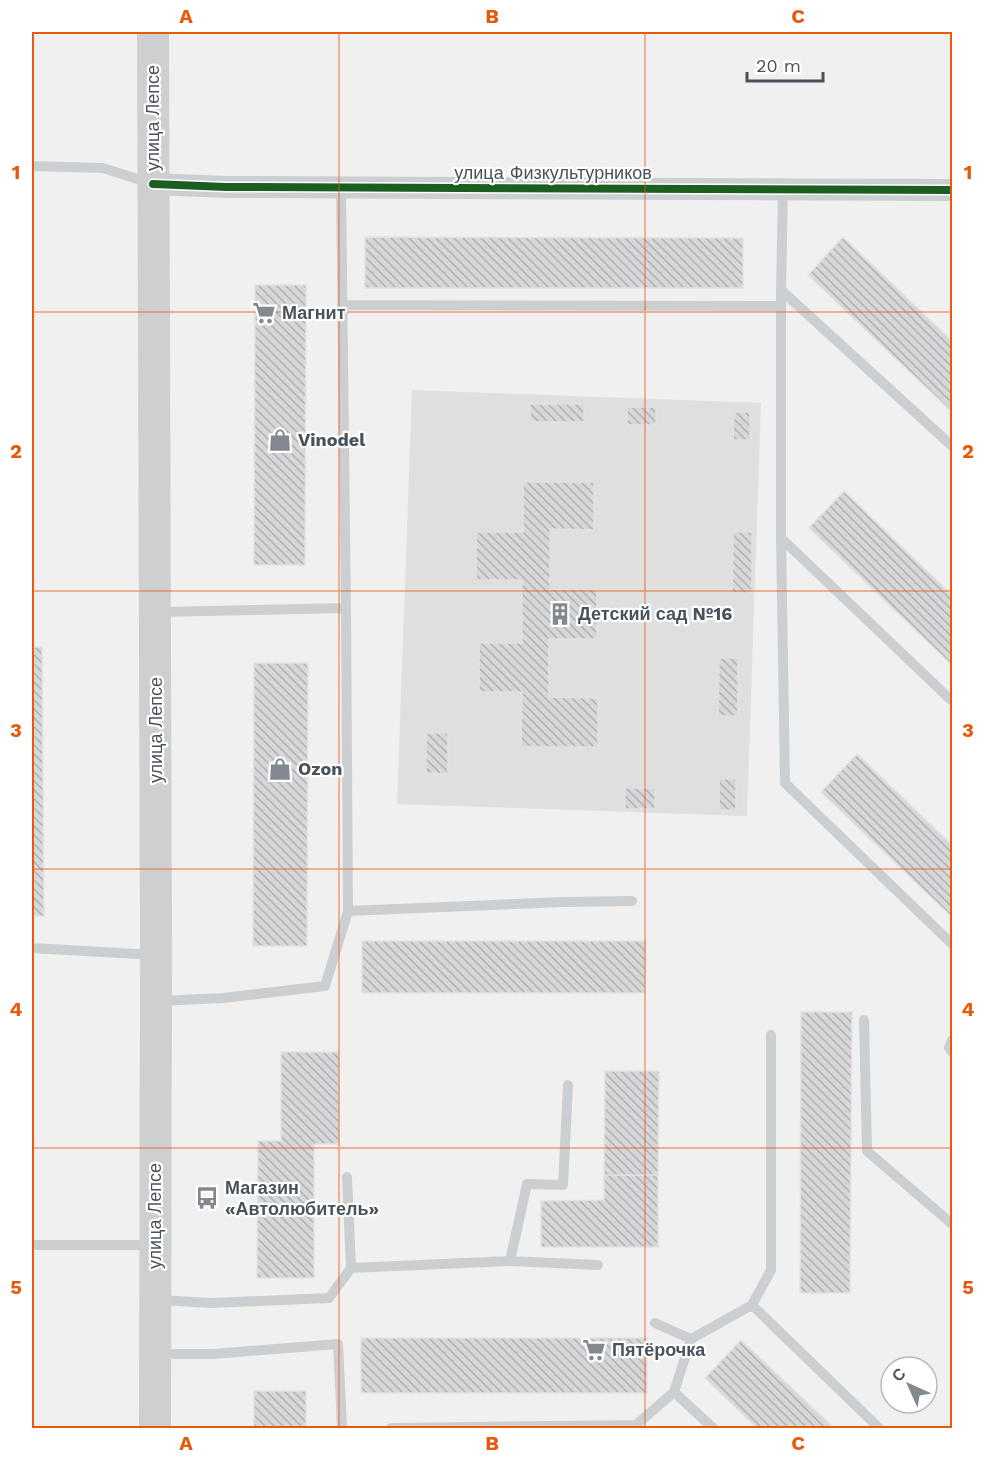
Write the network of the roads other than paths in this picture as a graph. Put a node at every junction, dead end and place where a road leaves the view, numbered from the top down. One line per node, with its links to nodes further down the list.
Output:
1 (153, 32): 3 (main road, улица Лепсе)
2 (32, 166): 3 (lane)
3 (153, 183): 4 (street, улица Физкультурников); 13 (main road, улица Лепсе)
4 (341, 188): 5 (street, улица Физкультурников); 8 (lane)
5 (783, 189): 6 (street, улица Физкультурников); 7 (lane)
6 (952, 190)
7 (781, 290): 9 (lane); 10 (lane)
8 (342, 305): 9 (lane); 12 (lane)
9 (780, 306): 11 (lane)
10 (952, 446)
11 (781, 538): 14 (lane); 17 (lane)
12 (346, 608): 13 (lane); 16 (lane)
13 (156, 612): 19 (main road, улица Лепсе)
14 (952, 701)
15 (632, 901): 16 (lane)
16 (348, 911): 20 (lane)
17 (952, 944)
18 (32, 948): 19 (lane)
19 (156, 956): 20 (main road, улица Лепсе)
20 (156, 1001): 29 (main road, улица Лепсе)
21 (864, 1020): 27 (lane)
22 (771, 1035): 34 (lane)
23 (952, 1040): 24 (lane)
24 (952, 1052)
25 (568, 1085): 30 (lane)
26 (347, 1177): 32 (lane)
27 (952, 1224)
28 (32, 1245): 29 (lane)
29 (155, 1245): 33 (main road, улица Лепсе)
30 (510, 1261): 31 (lane); 32 (lane)
31 (598, 1265)
32 (351, 1268): 33 (lane)
33 (156, 1300): 37 (main road, улица Лепсе)
34 (752, 1305): 36 (lane); 43 (lane)
35 (655, 1323): 36 (lane)
36 (691, 1339): 38 (lane)
37 (155, 1354): 39 (main road, улица Лепсе); 40 (lane)
38 (674, 1392): 41 (lane); 42 (lane)
39 (155, 1428)
40 (342, 1428)
41 (391, 1428)
42 (713, 1428)
43 (879, 1428)

